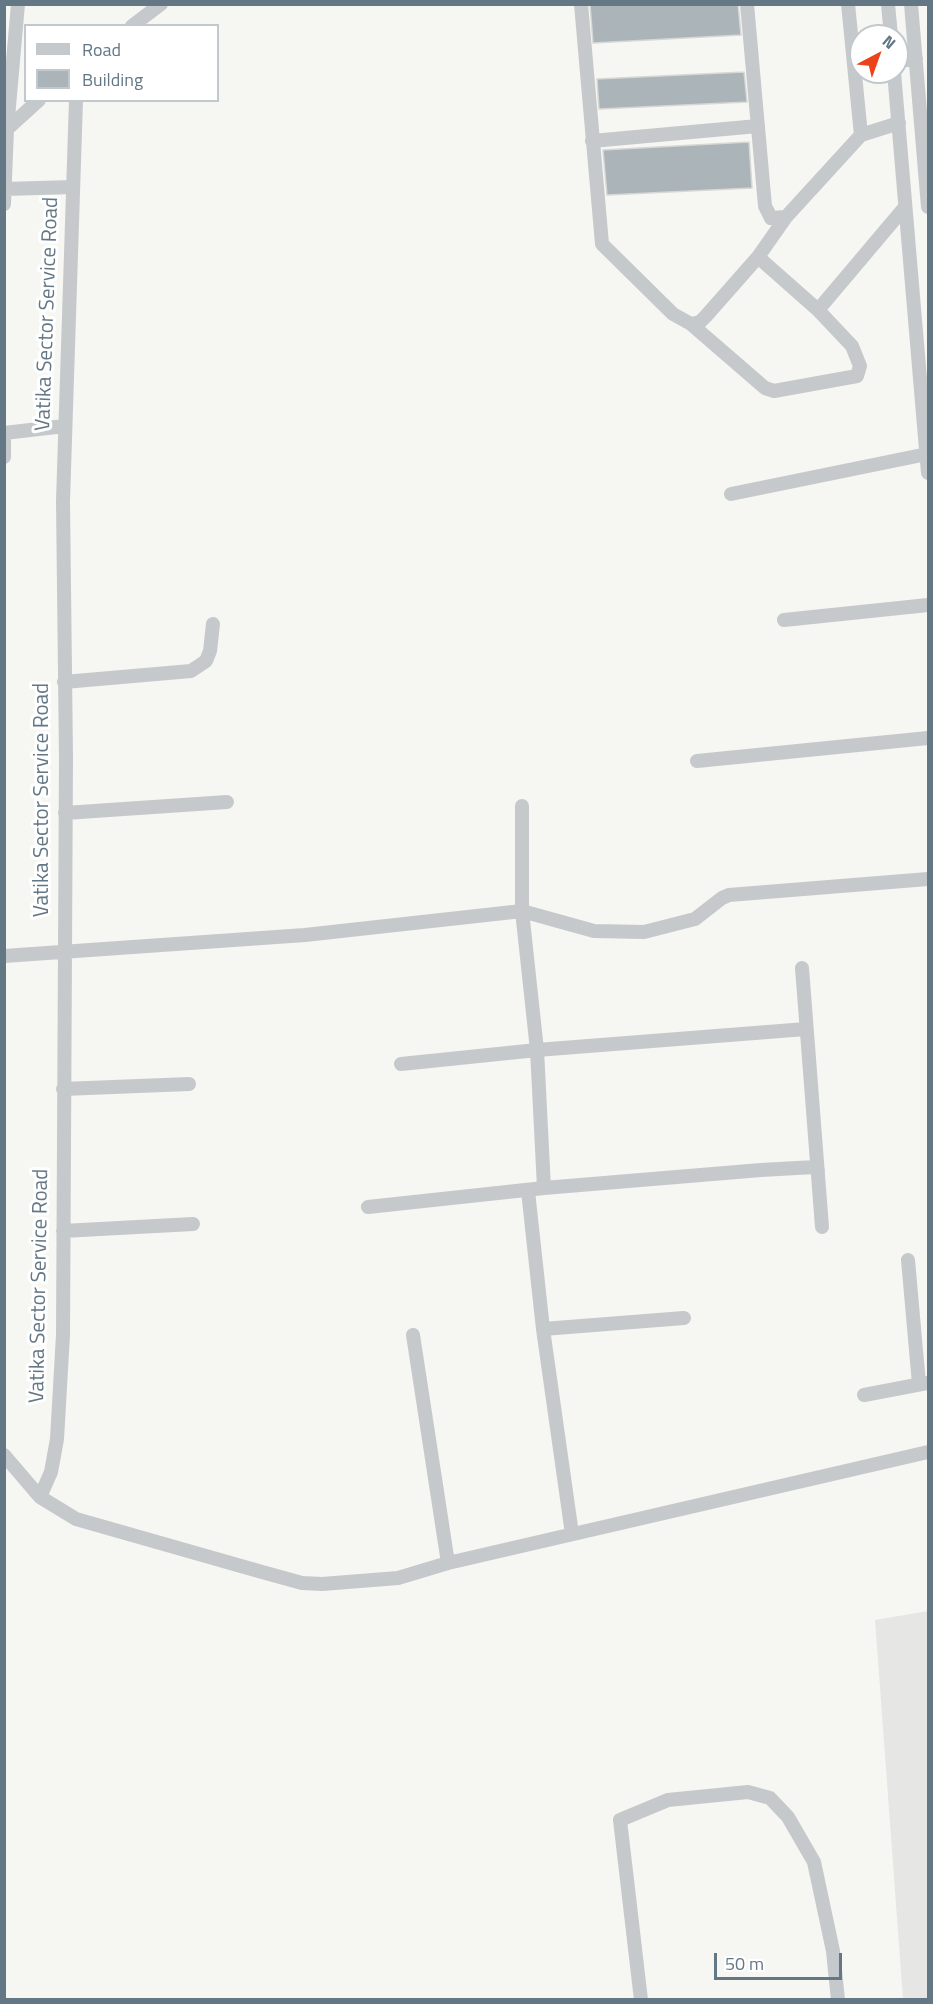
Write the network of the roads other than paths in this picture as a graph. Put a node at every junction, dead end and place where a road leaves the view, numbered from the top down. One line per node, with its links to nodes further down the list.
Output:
1 (18, 4): 17 (street)
2 (161, 4): 8 (street)
3 (581, 4): 19 (street)
4 (747, 4): 16 (street)
5 (848, 4): 18 (street)
6 (888, 4): 9 (street)
7 (911, 4): 10 (street)
8 (135, 24)
9 (890, 24)
10 (916, 59): 11 (street); 20 (street)
11 (909, 60)
12 (895, 84): 15 (street)
13 (37, 102): 17 (street)
14 (76, 102): 21 (street, Vatika Sector Service Road)
15 (899, 123): 18 (street); 24 (street)
16 (758, 126): 19 (street); 26 (street)
17 (7, 129): 22 (street)
18 (861, 135): 26 (street)
19 (592, 141): 29 (street)
20 (926, 143): 25 (street)
21 (73, 187): 22 (street); 30 (street, Vatika Sector Service Road)
22 (5, 189): 23 (street)
23 (4, 204)
24 (905, 207): 28 (street); 33 (street)
25 (928, 207)
26 (786, 217): 27 (street)
27 (758, 257): 28 (street); 29 (street)
28 (818, 310): 29 (street)
29 (691, 324)
30 (65, 426): 31 (street); 40 (street, Vatika Sector Service Road)
31 (4, 433)
32 (4, 440): 34 (street)
33 (927, 454): 35 (street); 36 (street)
34 (4, 457)
35 (928, 473)
36 (731, 494)
37 (928, 606): 38 (street)
38 (784, 620)
39 (213, 624): 40 (street)
40 (64, 682): 45 (street, Vatika Sector Service Road)
41 (928, 738): 42 (street)
42 (697, 760)
43 (227, 802): 45 (street)
44 (522, 806): 47 (street)
45 (65, 813): 48 (street, Vatika Sector Service Road)
46 (928, 879): 47 (street)
47 (522, 911): 48 (street); 52 (street)
48 (63, 952): 49 (street); 55 (street, Vatika Sector Service Road)
49 (4, 956)
50 (802, 968): 51 (street)
51 (806, 1029): 52 (street); 56 (street)
52 (537, 1050): 53 (street); 57 (street)
53 (401, 1064)
54 (189, 1084): 55 (street)
55 (63, 1089): 62 (street, Vatika Sector Service Road)
56 (818, 1170): 57 (street); 61 (street)
57 (544, 1188): 58 (street)
58 (528, 1191): 59 (street); 65 (street)
59 (368, 1208)
60 (193, 1224): 62 (street)
61 (822, 1227)
62 (63, 1231): 71 (street, Vatika Sector Service Road)
63 (908, 1260): 67 (street)
64 (684, 1318): 65 (street)
65 (543, 1329): 72 (street)
66 (413, 1335): 73 (street)
67 (924, 1383): 68 (street)
68 (864, 1395)
69 (928, 1452): 72 (street)
70 (4, 1455): 71 (street)
71 (40, 1497): 73 (street)
72 (572, 1533): 73 (street)
73 (448, 1563)
74 (641, 2000): 75 (street)
75 (838, 2000)

